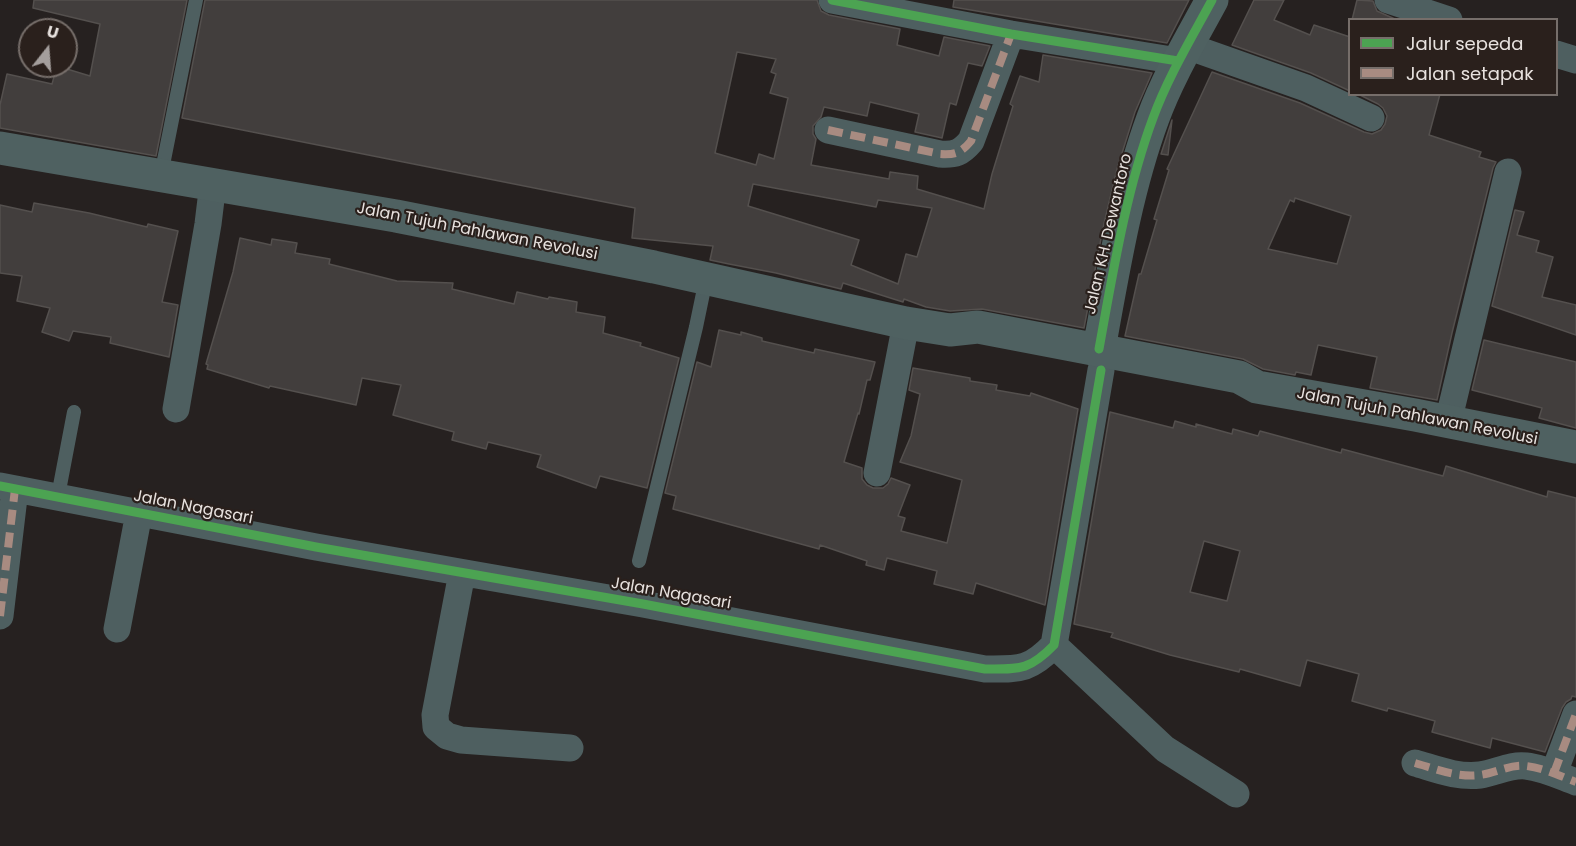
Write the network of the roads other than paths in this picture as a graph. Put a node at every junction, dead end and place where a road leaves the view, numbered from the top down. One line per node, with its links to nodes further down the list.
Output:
1 (196, 0): 15 (lane)
2 (832, 0): 5 (street)
3 (1212, 0): 8 (main road, Jalan KH. Dewantoro)
4 (1388, 0): 6 (street)
5 (907, 7): 7 (street)
6 (1443, 18)
7 (1011, 34): 8 (street); 12 (street)
8 (1183, 54): 11 (street); 19 (main road, Jalan KH. Dewantoro)
9 (1558, 54): 10 (street)
10 (1576, 60)
11 (1371, 118)
12 (828, 130)
13 (0, 148): 15 (main road, Jalan Tujuh Pahlawan Revolusi)
14 (1508, 172): 22 (street)
15 (161, 175): 16 (main road, Jalan Tujuh Pahlawan Revolusi)
16 (213, 183): 17 (main road, Jalan Tujuh Pahlawan Revolusi); 20 (street)
17 (706, 279): 18 (main road, Jalan Tujuh Pahlawan Revolusi); 28 (lane)
18 (906, 323): 19 (main road, Jalan Tujuh Pahlawan Revolusi); 24 (street)
19 (1100, 359): 22 (main road, Jalan Tujuh Pahlawan Revolusi); 32 (street)
20 (176, 409)
21 (74, 412): 26 (lane)
22 (1448, 422): 23 (main road, Jalan Tujuh Pahlawan Revolusi)
23 (1576, 447)
24 (877, 473)
25 (8, 488): 26 (street, Jalan Nagasari); 30 (street)
26 (58, 496): 27 (street, Jalan Nagasari)
27 (139, 513): 29 (street, Jalan Nagasari); 31 (street)
28 (639, 561)
29 (462, 573): 32 (street, Jalan Nagasari); 34 (street)
30 (0, 616)
31 (117, 628)
32 (1054, 645): 37 (street)
33 (1576, 714): 36 (street)
34 (570, 748)
35 (1416, 763): 36 (street)
36 (1565, 778)
37 (1236, 794)

